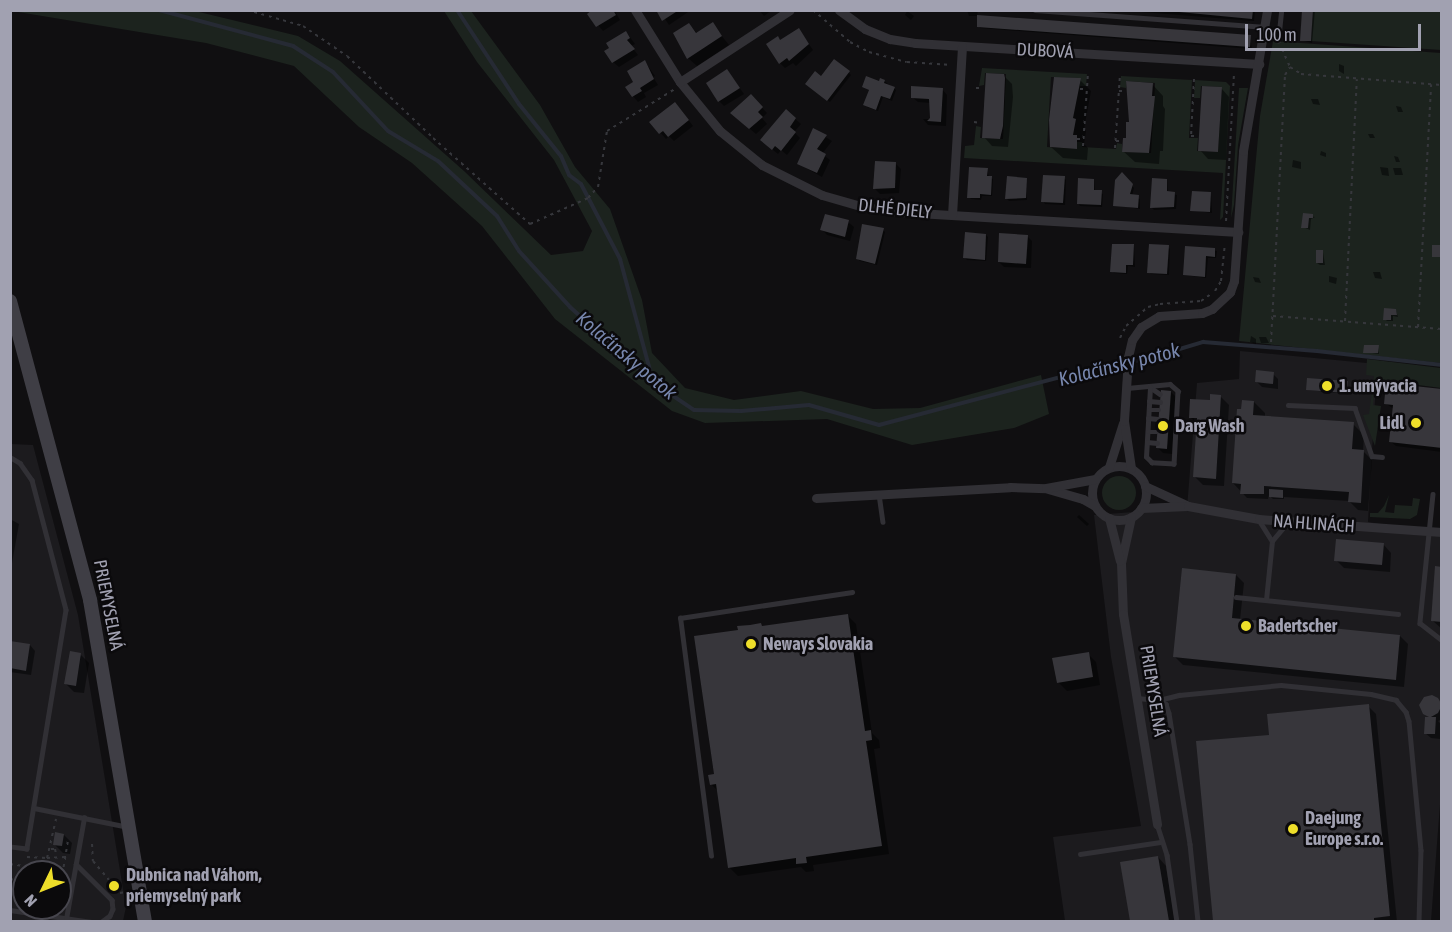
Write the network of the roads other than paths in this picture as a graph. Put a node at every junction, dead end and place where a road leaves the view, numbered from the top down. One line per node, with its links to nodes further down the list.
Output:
1 (635, 10): 11 (street, DLHÉ DIELY)
2 (790, 10): 11 (street)
3 (839, 10): 9 (street, DUBOVÁ)
4 (1035, 10): 7 (lane)
5 (1267, 10): 7 (street)
6 (1281, 10): 8 (lane)
7 (1265, 27): 10 (street)
8 (1278, 40)
9 (962, 46): 10 (street, DUBOVÁ); 12 (street)
10 (1259, 64): 13 (street)
11 (681, 83): 12 (street, DLHÉ DIELY)
12 (952, 214): 13 (street, DLHÉ DIELY)
13 (1238, 232): 17 (street)
14 (10, 301): 15 (street, PRIEMYSELNÁ)
15 (16, 345): 75 (street, PRIEMYSELNÁ)
16 (1150, 387): 17 (lane); 18 (lane); 20 (lane); 21 (lane)
17 (1126, 388): 34 (street)
18 (1160, 394)
19 (1171, 394): 20 (lane)
20 (1178, 395): 24 (lane)
21 (1149, 401): 22 (lane); 26 (lane)
22 (1160, 402)
23 (1170, 402): 24 (lane)
24 (1178, 403): 29 (lane)
25 (1288, 405): 44 (lane)
26 (1149, 410): 27 (lane); 30 (lane)
27 (1159, 410)
28 (1170, 411): 29 (lane)
29 (1177, 411): 33 (lane)
30 (1148, 418): 31 (lane); 35 (lane)
31 (1158, 419)
32 (1169, 419): 33 (lane)
33 (1177, 420): 38 (lane)
34 (1124, 421): 45 (street); 46 (street)
35 (1148, 432): 36 (lane); 39 (lane)
36 (1158, 432)
37 (1168, 433): 38 (lane)
38 (1176, 433): 42 (lane)
39 (1147, 442): 40 (lane); 42 (lane)
40 (1157, 443)
41 (1167, 444): 42 (lane)
42 (1175, 444)
43 (10, 457): 72 (lane)
44 (1382, 457)
45 (1109, 467): 46 (street); 47 (street)
46 (1131, 468): 48 (street)
47 (1095, 479): 49 (street); 53 (street)
48 (1145, 486): 54 (street, NA HLINÁCH); 55 (street)
49 (1046, 488): 50 (street); 53 (street)
50 (879, 494): 52 (street); 59 (lane)
51 (1433, 494): 61 (lane)
52 (816, 498)
53 (1095, 506): 57 (street)
54 (1188, 506): 55 (street, NA HLINÁCH); 58 (street, NA HLINÁCH)
55 (1141, 508): 56 (street)
56 (1131, 517): 57 (street); 64 (street, PRIEMYSELNÁ)
57 (1109, 518): 64 (street, PRIEMYSELNÁ)
58 (1259, 519): 60 (street, NA HLINÁCH); 63 (lane)
59 (883, 522)
60 (1289, 522): 61 (street, NA HLINÁCH); 63 (lane)
61 (1429, 532): 62 (street, NA HLINÁCH); 69 (lane)
62 (1442, 532)
63 (1272, 541): 67 (lane)
64 (1121, 563): 70 (street, PRIEMYSELNÁ)
65 (852, 592): 79 (lane)
66 (1236, 597): 67 (lane)
67 (1266, 600): 68 (lane)
68 (1398, 614)
69 (1442, 640)
70 (1136, 698): 71 (lane); 74 (street, PRIEMYSELNÁ)
71 (1159, 700): 87 (lane); 88 (lane)
72 (33, 808): 73 (lane); 77 (lane)
73 (84, 818): 75 (lane); 80 (lane)
74 (1156, 824): 76 (lane)
75 (130, 827): 85 (street, PRIEMYSELNÁ)
76 (1160, 842): 78 (lane); 86 (lane)
77 (10, 847)
78 (1080, 854)
79 (711, 856)
80 (76, 864): 81 (lane); 84 (lane)
81 (72, 886)
82 (72, 919): 83 (lane)
83 (91, 921)
84 (102, 921)
85 (145, 921)
86 (1178, 921)
87 (1198, 921)
88 (1419, 921)

